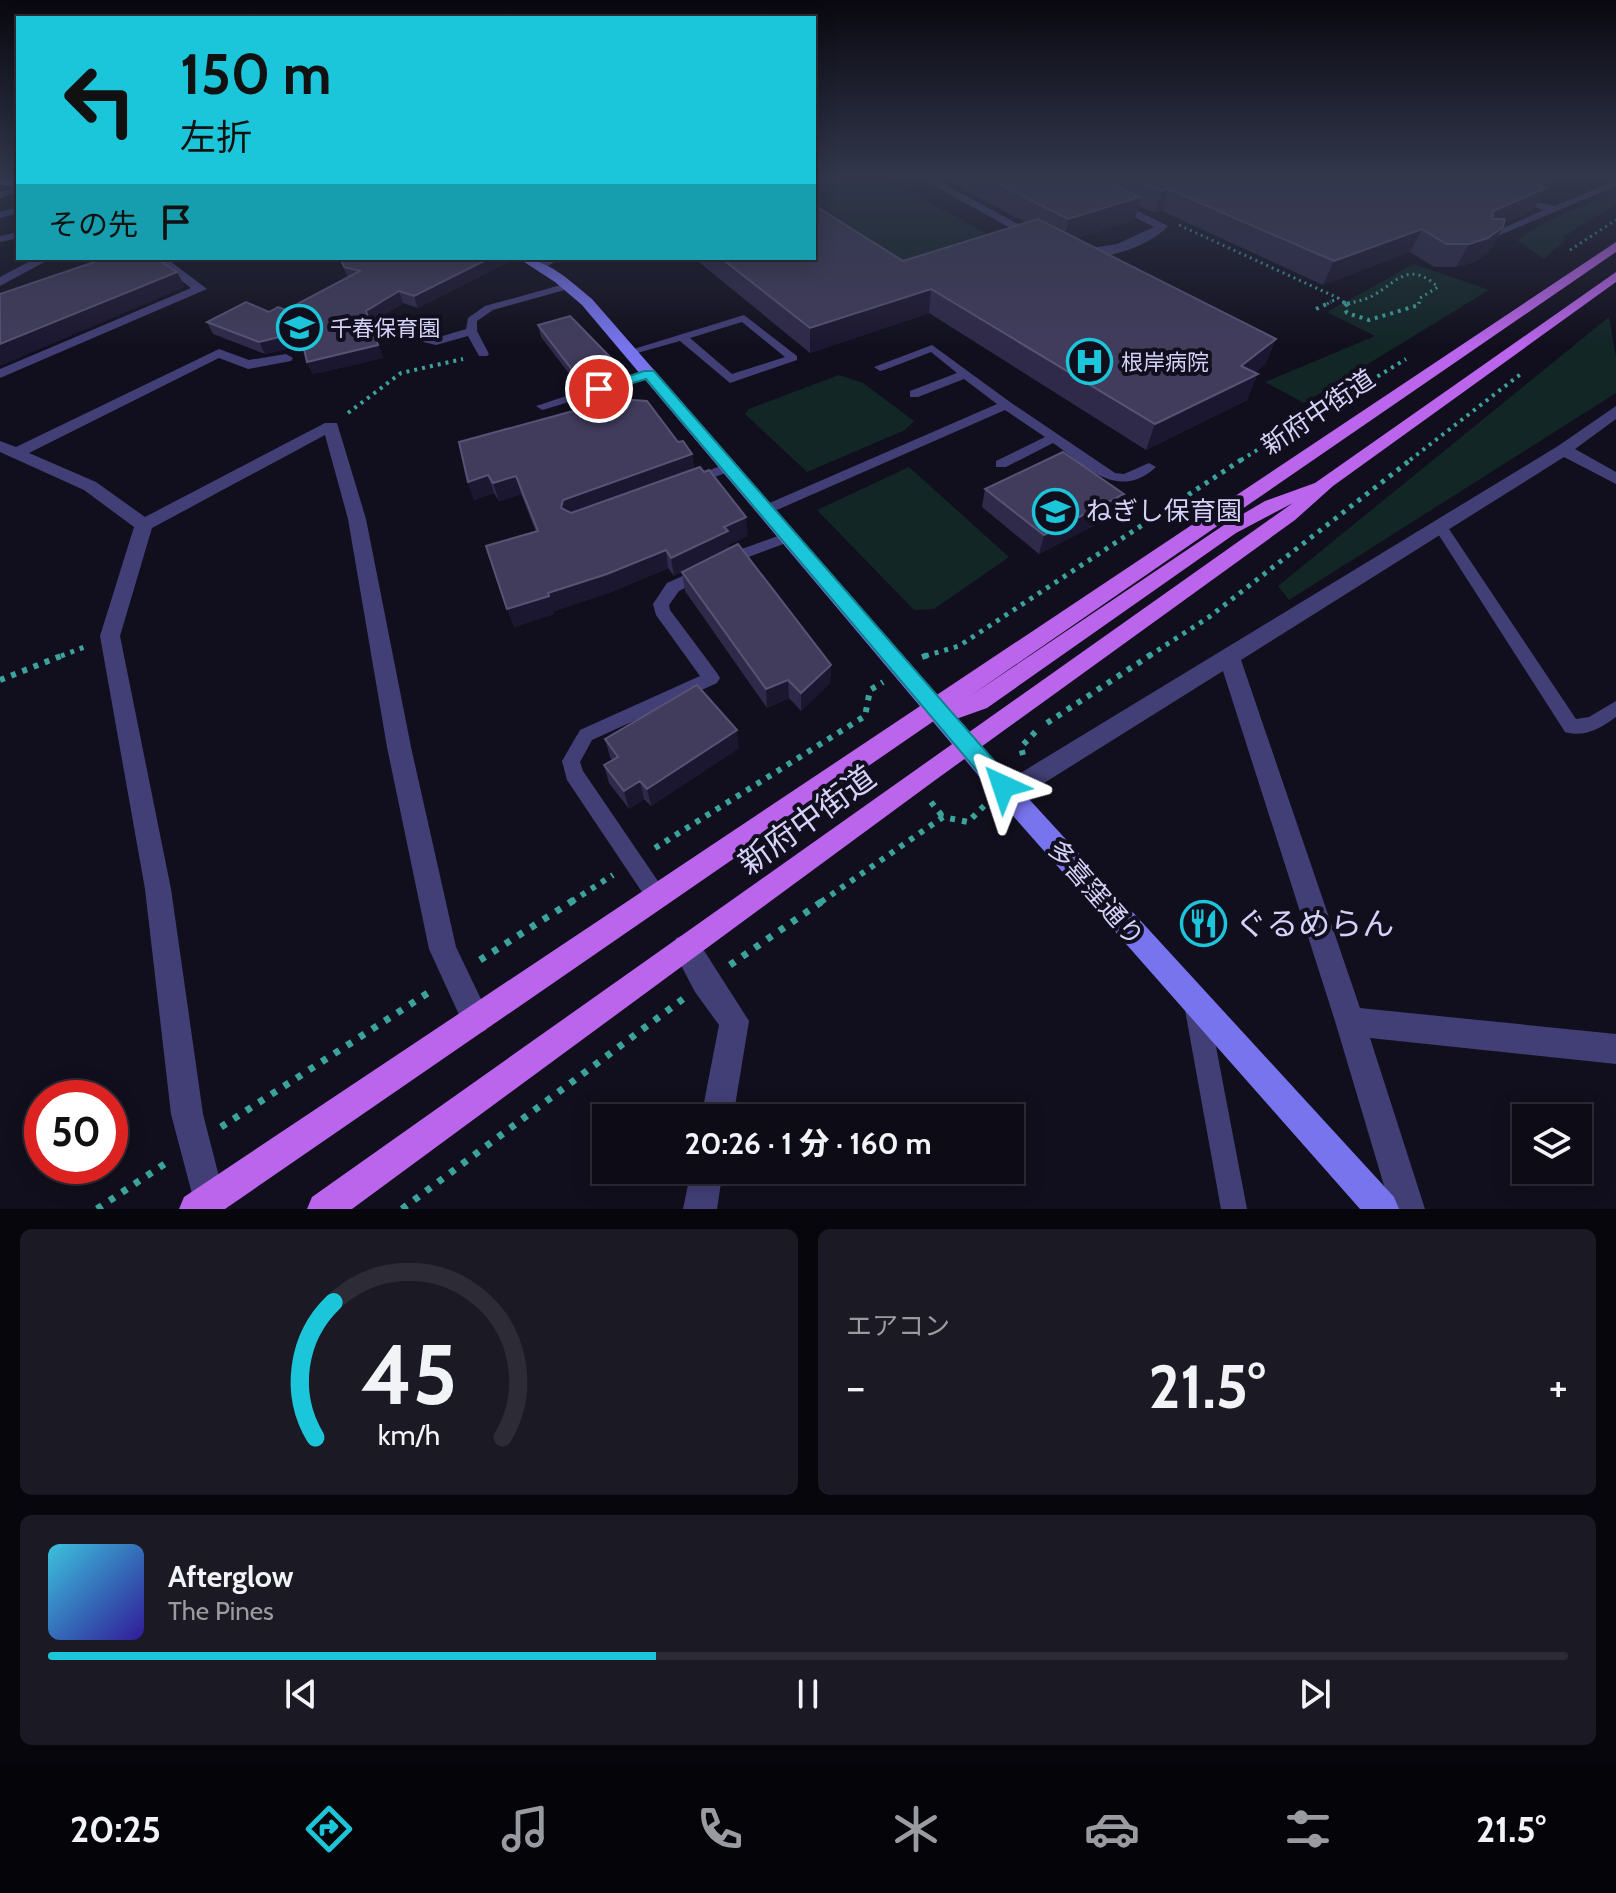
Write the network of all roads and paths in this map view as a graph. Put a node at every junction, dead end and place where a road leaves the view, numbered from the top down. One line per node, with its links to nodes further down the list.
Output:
1 (1032, 234): 7 (street)
2 (1152, 234): 9 (street)
3 (1200, 234): 17 (path)
4 (1494, 234): 6 (lane)
5 (1591, 234): 10 (path)
6 (1485, 238)
7 (1046, 242)
8 (1616, 246): 55 (main road, 新府中街道)
9 (1059, 249)
10 (1560, 258)
11 (42, 260): 15 (street)
12 (161, 260): 30 (street)
13 (539, 261): 16 (main road, 多喜窪通り)
14 (1616, 276): 44 (main road, 新府中街道)
15 (0, 282)
16 (568, 286): 20 (lane); 24 (main road, 多喜窪通り)
17 (1338, 298): 18 (path); 19 (path)
18 (1347, 304): 18 (path)
19 (1316, 309)
20 (471, 331): 22 (lane); 25 (lane)
21 (683, 337): 21 (lane); 24 (lane)
22 (359, 338)
23 (1419, 351): 51 (path)
24 (630, 352): 29 (main road, 多喜窪通り)
25 (483, 354): 36 (path)
26 (286, 358): 38 (street)
27 (880, 367): 31 (lane)
28 (1530, 367): 58 (path)
29 (649, 373): 34 (lane); 41 (main road, 多喜窪通り)
30 (0, 374)
31 (966, 374): 32 (lane); 33 (lane)
32 (914, 394)
33 (1006, 405): 37 (lane); 46 (lane)
34 (542, 406)
35 (1616, 411): 39 (street)
36 (331, 426): 47 (street); 63 (street)
37 (1054, 438): 40 (lane); 42 (lane)
38 (8, 449): 47 (street)
39 (1564, 450): 43 (street); 48 (street)
40 (1001, 464)
41 (729, 467): 45 (lane); 46 (main road, 多喜窪通り)
42 (1149, 467)
43 (1616, 479)
44 (1327, 482): 55 (main road, 新府中街道); 57 (main road, 新府中街道)
45 (676, 487)
46 (765, 510): 49 (main road, 多喜窪通り)
47 (144, 525): 50 (street)
48 (1440, 526): 52 (street); 56 (lane)
49 (789, 537): 55 (main road, 多喜窪通り); 60 (lane)
50 (110, 636): 53 (path); 69 (street)
51 (927, 653)
52 (1229, 655): 59 (street); 66 (street)
53 (0, 680)
54 (870, 690): 60 (path)
55 (934, 707): 57 (main road, 多喜窪通り); 61 (main road, 新府中街道)
56 (1616, 708)
57 (966, 745): 59 (main road, 多喜窪通り); 62 (main road, 新府中街道)
58 (1025, 763)
59 (1008, 793): 64 (main road, 多喜窪通り)
60 (633, 863): 61 (lane); 63 (path)
61 (657, 897): 65 (main road, 新府中街道)
62 (686, 948): 68 (street); 73 (main road, 新府中街道)
63 (455, 975): 65 (street); 69 (path)
64 (1196, 1006): 75 (lane); 76 (main road, 多喜窪通り)
65 (476, 1020): 71 (main road, 新府中街道)
66 (1350, 1021): 67 (street); 77 (street)
67 (1615, 1051)
68 (719, 1104)
69 (194, 1145): 71 (street); 72 (path)
70 (704, 1184): 74 (street)
71 (203, 1205)
72 (97, 1209)
73 (324, 1209)
74 (700, 1209)
75 (1234, 1209)
76 (1382, 1209)
77 (1408, 1209)

